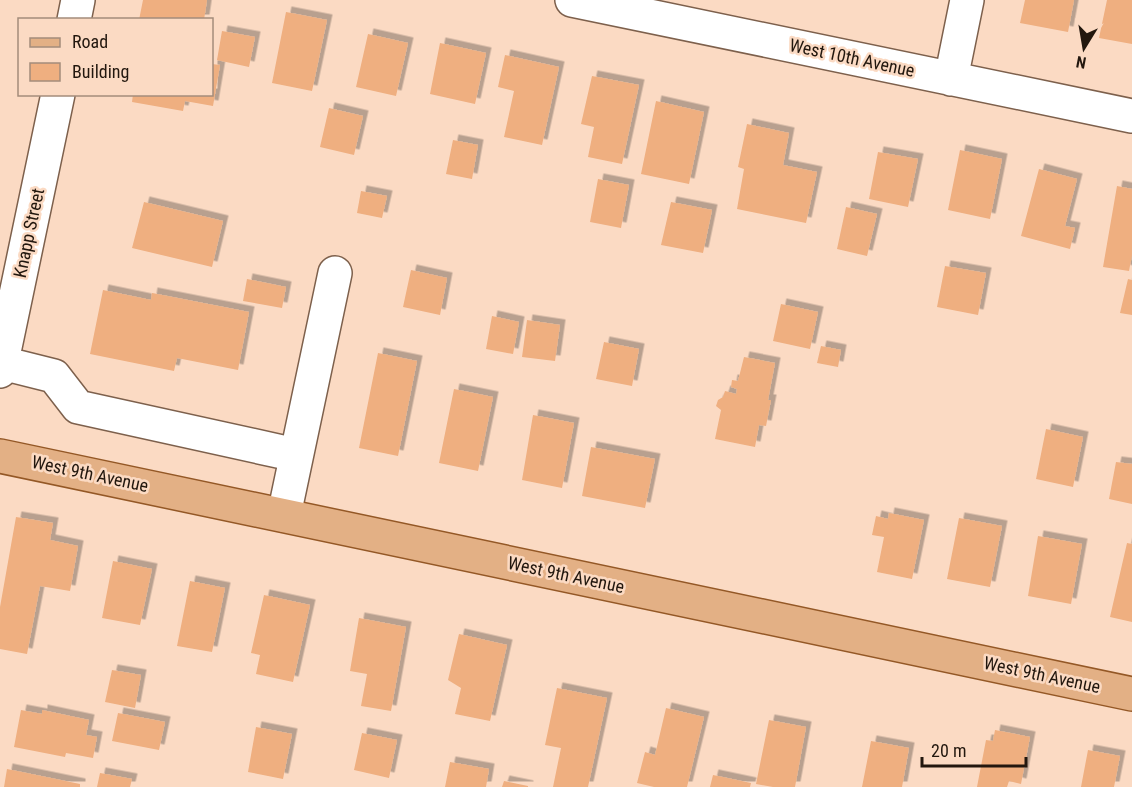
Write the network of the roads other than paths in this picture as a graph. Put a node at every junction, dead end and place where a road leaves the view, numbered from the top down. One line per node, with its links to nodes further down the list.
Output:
1 (78, 0): 4 (street)
2 (572, 0): 5 (street, West 10th Avenue)
3 (967, 0): 5 (street)
4 (74, 18)
5 (951, 79): 7 (street, West 10th Avenue)
6 (58, 96): 9 (street, Knapp Street)
7 (1132, 116)
8 (335, 273): 10 (street)
9 (1, 367): 10 (street)
10 (296, 454): 12 (street)
11 (0, 456): 12 (main road, West 9th Avenue)
12 (284, 515): 13 (main road, West 9th Avenue)
13 (1132, 694)

